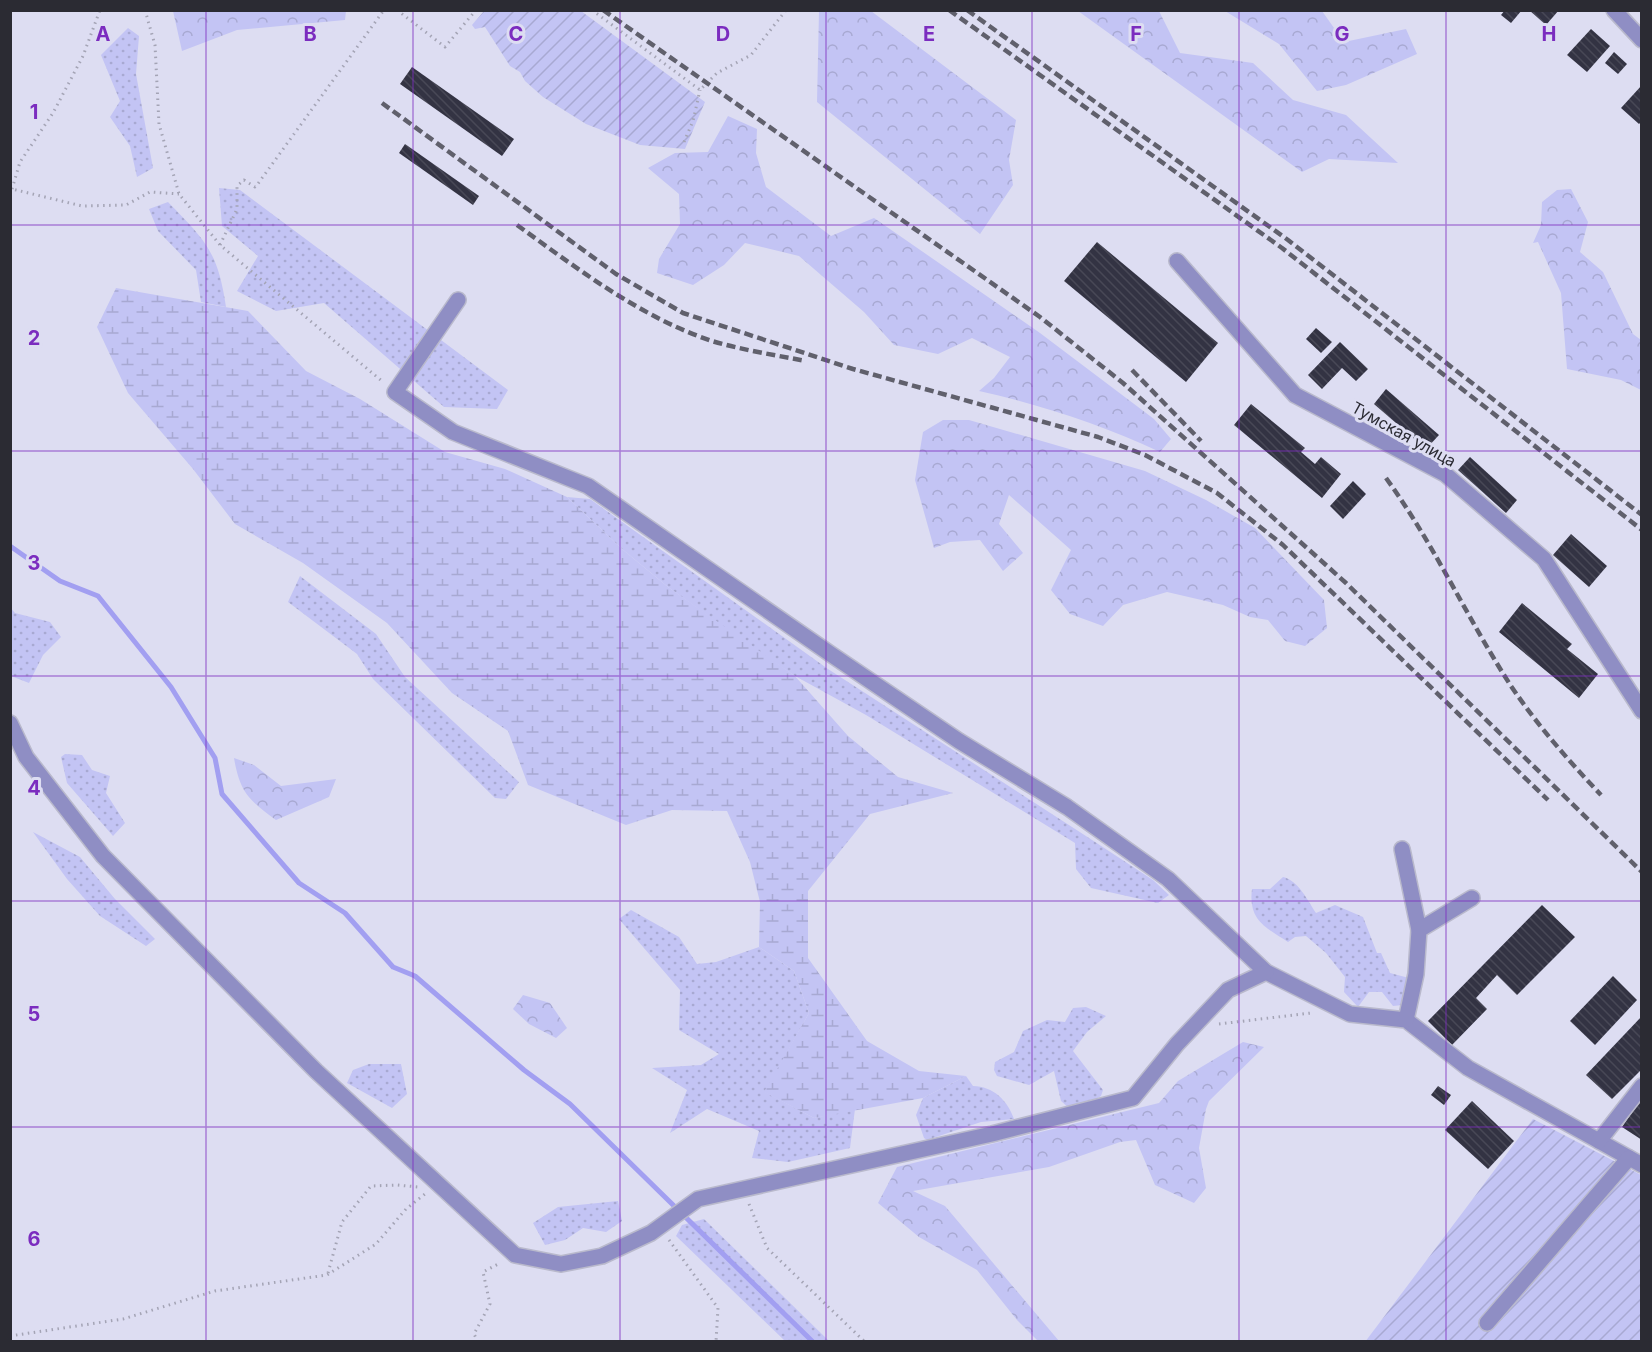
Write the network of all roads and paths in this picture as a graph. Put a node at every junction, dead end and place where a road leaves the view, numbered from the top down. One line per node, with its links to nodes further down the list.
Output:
1 (100, 10): 12 (path)
2 (145, 10): 13 (path)
3 (384, 10): 14 (path)
4 (396, 10): 5 (path)
5 (476, 10)
6 (592, 10): 10 (path)
7 (786, 10): 10 (path)
8 (1614, 10): 9 (street)
9 (1641, 40)
10 (700, 90): 11 (path)
11 (684, 142)
12 (11, 190): 13 (path)
13 (178, 194): 14 (path)
14 (220, 244): 17 (path)
15 (1177, 261): 18 (street, Тумская улица)
16 (458, 300): 17 (street)
17 (395, 392): 23 (street)
18 (1641, 711)
19 (10, 723): 31 (street)
20 (1402, 849): 22 (street)
21 (1472, 898): 22 (street)
22 (1419, 930): 25 (street)
23 (1266, 972): 24 (street); 30 (street)
24 (1342, 1010): 25 (street); 26 (path)
25 (1406, 1020): 28 (street)
26 (1210, 1027)
27 (1641, 1086): 28 (street)
28 (1599, 1141): 29 (street)
29 (1635, 1162): 35 (street)
30 (742, 1189): 32 (street); 39 (path)
31 (438, 1190): 32 (street); 34 (path); 34 (path)
32 (663, 1224): 38 (path)
33 (483, 1272): 37 (path)
34 (327, 1275): 36 (path)
35 (1487, 1323)
36 (10, 1336)
37 (478, 1341)
38 (716, 1341)
39 (866, 1341)

